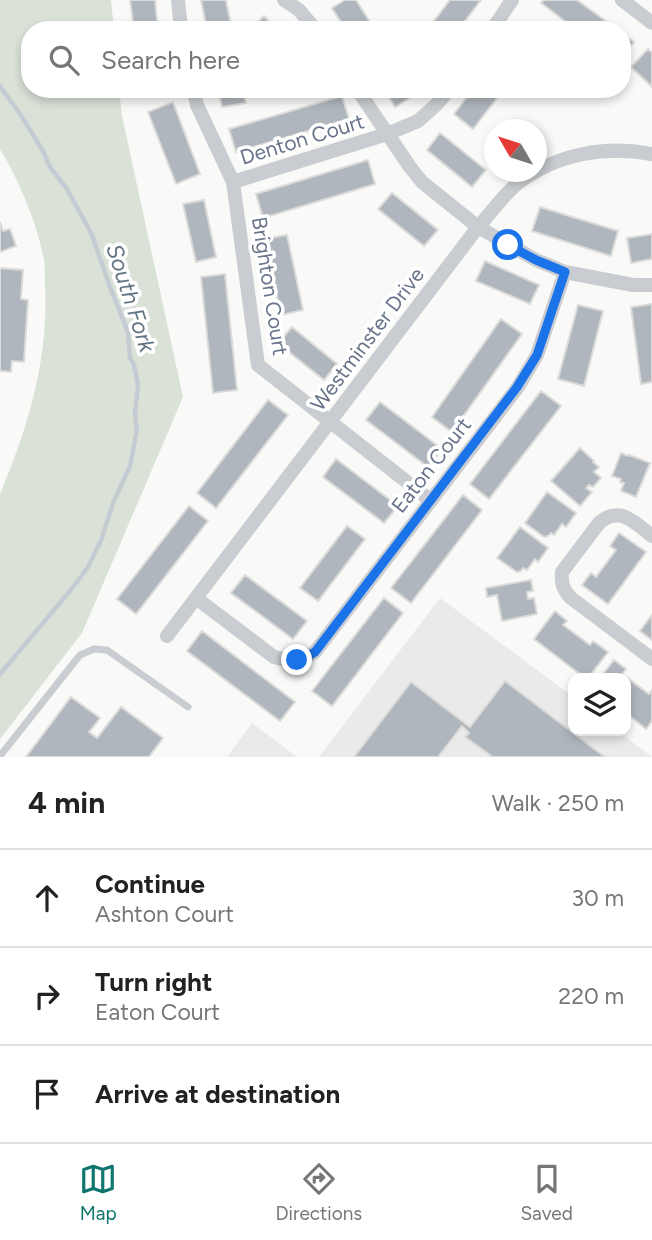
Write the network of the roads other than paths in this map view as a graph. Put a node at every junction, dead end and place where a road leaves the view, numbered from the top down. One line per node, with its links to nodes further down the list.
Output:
1 (178, 0): 5 (street)
2 (284, 0): 6 (street)
3 (512, 0): 7 (street)
4 (622, 0): 8 (street)
5 (180, 21)
6 (308, 21)
7 (498, 21)
8 (652, 23)
9 (195, 98): 14 (street, Brighton Court)
10 (363, 98): 12 (street)
11 (442, 98): 12 (street, Denton Court)
12 (387, 134): 14 (street, Denton Court); 15 (street)
13 (652, 154): 15 (street, Westminster Drive)
14 (233, 182): 18 (street, Brighton Court)
15 (478, 227): 16 (street); 18 (street, Westminster Drive)
16 (565, 272): 17 (street); 19 (street, Eaton Court)
17 (652, 285)
18 (330, 422): 19 (street, Brighton Court); 21 (street, Westminster Drive)
19 (430, 500): 21 (street, Eaton Court)
20 (652, 536): 23 (street)
21 (196, 598): 22 (street, Westminster Drive)
22 (167, 636)
23 (652, 659)
24 (188, 707): 25 (lane)
25 (0, 756)

